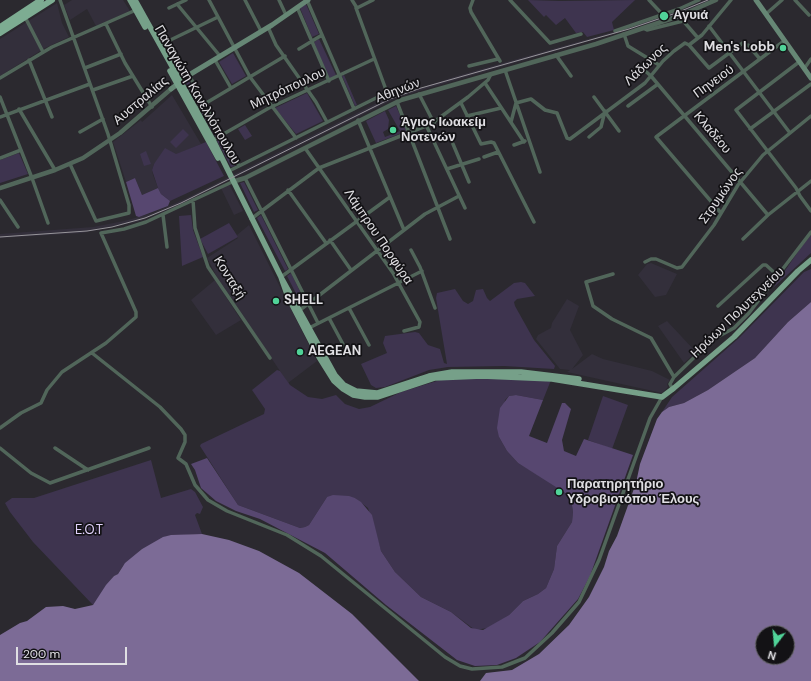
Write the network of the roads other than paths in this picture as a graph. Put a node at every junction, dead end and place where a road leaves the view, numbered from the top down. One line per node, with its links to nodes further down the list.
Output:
1 (41, 0): 38 (highway)
2 (52, 0): 33 (highway)
3 (60, 0): 47 (street)
4 (130, 0): 28 (main road, Παναγιώτη Κανελλόπουλου)
5 (135, 0): 51 (main road, Παναγιώτη Κανελλόπουλου)
6 (186, 0): 23 (street)
7 (209, 0): 34 (street)
8 (244, 0): 41 (street)
9 (279, 0): 30 (street)
10 (307, 0): 25 (main road, Αυστραλίας); 46 (street)
11 (352, 0): 27 (street)
12 (373, 0): 27 (street)
13 (473, 0): 67 (street)
14 (510, 0): 44 (street)
15 (649, 0): 31 (street)
16 (686, 0): 24 (street)
17 (699, 0): 24 (street)
18 (716, 0): 35 (street, Αθηνών)
19 (731, 0): 37 (street, Λάδωνος)
20 (756, 0): 29 (main road)
21 (782, 0): 29 (street)
22 (795, 0): 32 (street)
23 (177, 4): 26 (street); 40 (street)
24 (689, 5): 31 (street)
25 (297, 7): 30 (main road, Αυστραλίας); 49 (street)
26 (169, 8)
27 (356, 8): 61 (street)
28 (136, 10): 36 (street); 83 (main road, Παναγιώτη Κανελλόπουλου)
29 (766, 14): 50 (main road)
30 (286, 15): 39 (main road, Αυστραλίας)
31 (663, 15): 42 (street)
32 (809, 15)
33 (25, 17): 43 (highway); 55 (street)
34 (218, 17): 40 (street); 53 (street)
35 (681, 19): 45 (street, Αθηνών); 48 (street)
36 (106, 24): 47 (street); 57 (street)
37 (709, 26): 48 (street, Λάδωνος); 56 (street)
38 (0, 27)
39 (268, 27): 41 (main road, Αυστραλίας); 59 (street)
40 (196, 28): 51 (street); 60 (street)
41 (261, 31): 53 (main road, Αυστραλίας)
42 (615, 31)
43 (0, 33)
44 (581, 34)
45 (624, 34): 58 (street, Αθηνών); 66 (street)
46 (322, 35): 49 (street); 75 (street)
47 (73, 38): 55 (street); 68 (street)
48 (698, 38): 52 (street, Λάδωνος)
49 (312, 41): 54 (street); 82 (street)
50 (784, 41): 62 (street, Πηνειού); 65 (main road)
51 (159, 45): 83 (main road, Παναγιώτη Κανελλόπουλου)
52 (688, 45): 56 (street); 66 (street, Λάδωνος)
53 (234, 48): 60 (main road, Αυστραλίας); 79 (street)
54 (299, 49)
55 (43, 52): 64 (street)
56 (730, 53): 62 (street); 72 (street)
57 (121, 54): 68 (street); 76 (street)
58 (556, 55): 70 (street, Αθηνών); 77 (street)
59 (285, 56): 79 (street); 91 (street)
60 (218, 58): 74 (main road, Αυστραλίας); 88 (street)
61 (374, 59): 75 (street, Μητρόπουλου); 107 (street)
62 (760, 59): 72 (street, Πηνειού)
63 (811, 59): 69 (street)
64 (29, 60): 80 (street); 96 (street)
65 (799, 62): 69 (main road); 92 (street)
66 (660, 65): 78 (street, Λάδωνος)
67 (469, 66)
68 (85, 68): 85 (street)
69 (804, 69): 81 (main road)
70 (505, 70): 73 (street, Αθηνών); 98 (street)
71 (638, 70): 78 (street, Κλαδέου)
72 (744, 72): 92 (street); 111 (street, Πηνειού)
73 (491, 74): 84 (street); 93 (street, Αθηνών)
74 (190, 75): 83 (main road, Αυστραλίας); 100 (street)
75 (339, 75): 82 (street, Μητρόπουλου); 107 (street)
76 (133, 76): 90 (street); 103 (street)
77 (571, 76)
78 (652, 76): 86 (street, Κλαδέου); 108 (street, Λάδωνος)
79 (250, 77): 88 (street); 101 (street)
80 (0, 78)
81 (811, 78)
82 (329, 81): 91 (street, Μητρόπουλου)
83 (179, 83): 89 (main road, Αυστραλίας); 106 (main road, Παναγιώτη Κανελλόπουλου); 150 (main road, Παναγιώτη Κανελλόπουλου)
84 (485, 83): 99 (street); 104 (street)
85 (90, 84): 90 (street); 96 (street)
86 (658, 84): 102 (street); 111 (street, Κλαδέου)
87 (811, 84): 109 (street)
88 (231, 88): 100 (street)
89 (171, 89): 103 (street, Αυστραλίας)
90 (93, 90): 116 (street)
91 (308, 90): 101 (street, Μητρόπουλου); 118 (street)
92 (759, 92): 109 (street); 122 (street)
93 (418, 94): 97 (street, Αθηνών); 120 (street)
94 (0, 97): 110 (street)
95 (594, 97): 108 (street)
96 (45, 99): 105 (street); 112 (street)
97 (397, 102): 117 (street, Αθηνών); 126 (street)
98 (517, 102): 108 (street, Λάδωνος); 119 (street); 132 (street)
99 (460, 103): 113 (street); 120 (street)
100 (205, 104): 106 (street); 127 (street)
101 (271, 106): 127 (street, Μητρόπουλου); 129 (street)
102 (628, 106)
103 (152, 107): 131 (street, Αυστραλίας)
104 (502, 108): 113 (street); 119 (street)
105 (19, 109): 110 (street); 148 (street)
106 (196, 109): 130 (main road, Παναγιώτη Κανελλόπουλου)
107 (354, 109): 118 (street)
108 (605, 111): 123 (street); 128 (street)
109 (774, 112): 122 (street); 125 (street)
110 (6, 114): 115 (street); 137 (street)
111 (684, 115): 156 (street, Κλαδέου); 168 (street, Πηνειού)
112 (52, 116)
113 (467, 116): 139 (street)
114 (811, 116): 125 (street, Στρυμώνος)
115 (0, 117)
116 (103, 119): 124 (street); 131 (street)
117 (358, 120): 135 (street, Αθηνών); 136 (street)
118 (326, 122): 129 (street)
119 (511, 122): 132 (street)
120 (434, 123): 121 (street)
121 (427, 127): 126 (street); 147 (street)
122 (750, 129): 138 (street)
123 (619, 131)
124 (80, 132)
125 (790, 132): 138 (street, Στρυμώνος)
126 (410, 133): 136 (street); 164 (street)
127 (222, 135): 130 (street, Μητρόπουλου); 145 (street)
128 (589, 137)
129 (296, 138): 145 (street)
130 (213, 140): 150 (main road, Παναγιώτη Κανελλόπουλου)
131 (110, 141): 143 (street, Αυστραλίας); 143 (street)
132 (526, 141): 134 (street); 149 (street)
133 (453, 144): 144 (street)
134 (514, 146)
135 (305, 148): 146 (street, Λάμπρου Πορφύρα); 152 (street, Αθηνών)
136 (371, 148): 146 (street); 161 (street)
137 (21, 150): 141 (street); 151 (street)
138 (767, 151): 156 (street, Στρυμώνος); 159 (street)
139 (498, 152): 140 (street); 173 (street)
140 (484, 157)
141 (0, 158)
142 (479, 158): 144 (street)
143 (70, 164): 148 (street, Αυστραλίας)
144 (461, 164): 147 (street); 155 (street)
145 (239, 166): 150 (street)
146 (320, 168): 158 (street); 172 (street, Λάμπρου Πορφύρα)
147 (447, 169): 160 (street)
148 (55, 170): 151 (street, Αυστραλίας)
149 (540, 172)
150 (229, 173): 154 (main road)
151 (32, 178): 157 (street, Αυστραλίας); 174 (street)
152 (245, 178): 154 (street, Αθηνών); 166 (street)
153 (811, 181): 159 (street)
154 (232, 182): 163 (street, Αθηνών); 171 (main road)
155 (469, 182)
156 (741, 182): 168 (street, Στρυμώνος); 170 (street, Κλαδέου)
157 (0, 188)
158 (288, 190): 166 (street); 181 (street)
159 (798, 192): 167 (street); 170 (street)
160 (459, 196): 164 (street); 165 (street)
161 (390, 197): 172 (street); 176 (street)
162 (0, 200): 175 (street)
163 (193, 200): 169 (street, Αθηνών); 206 (street, Κονταξή)
164 (438, 208): 176 (street); 178 (street)
165 (465, 208)
166 (262, 211): 171 (street); 187 (street)
167 (811, 211)
168 (721, 213): 186 (street, Στρυμώνος)
169 (163, 215): 182 (street); 205 (street, Αθηνών)
170 (768, 215): 179 (street)
171 (251, 219): 192 (main road)
172 (356, 222): 180 (street); 184 (street, Λάμπρου Πορφύρα)
173 (534, 222)
174 (48, 223)
175 (18, 227)
176 (404, 230): 184 (street)
177 (811, 232): 191 (street)
178 (450, 239)
179 (743, 239)
180 (330, 240): 181 (street); 188 (street)
181 (326, 243): 187 (street)
182 (167, 247)
183 (411, 250): 189 (street)
184 (377, 251): 188 (street); 193 (street, Λάμπρου Πορφύρα)
185 (811, 260): 209 (main road, Ηρώων Πολυτεχνείου)
186 (645, 262)
187 (291, 269): 192 (street); 194 (street)
188 (351, 270): 194 (street)
189 (422, 272): 193 (street); 197 (street)
190 (613, 274): 207 (street)
191 (778, 276): 195 (street); 207 (street)
192 (281, 277): 198 (main road); 208 (main road)
193 (399, 283): 196 (street); 202 (street, Λάμπρου Πορφύρα)
194 (308, 303): 198 (street); 200 (street)
195 (718, 306)
196 (348, 308): 199 (street); 203 (street)
197 (435, 308)
198 (300, 310): 201 (main road)
199 (329, 318): 200 (street); 204 (street)
200 (318, 323): 201 (street)
201 (309, 328): 208 (main road)
202 (404, 331)
203 (369, 345)
204 (344, 346)
205 (92, 353): 210 (street); 211 (street)
206 (270, 358)
207 (674, 377): 209 (street)
208 (608, 387): 210 (main road)
209 (673, 390): 210 (main road, Ηρώων Πολυτεχνείου)
210 (662, 397)
211 (0, 428)
212 (0, 448): 215 (street)
213 (55, 448): 215 (street)
214 (149, 448): 215 (street)
215 (88, 470)

